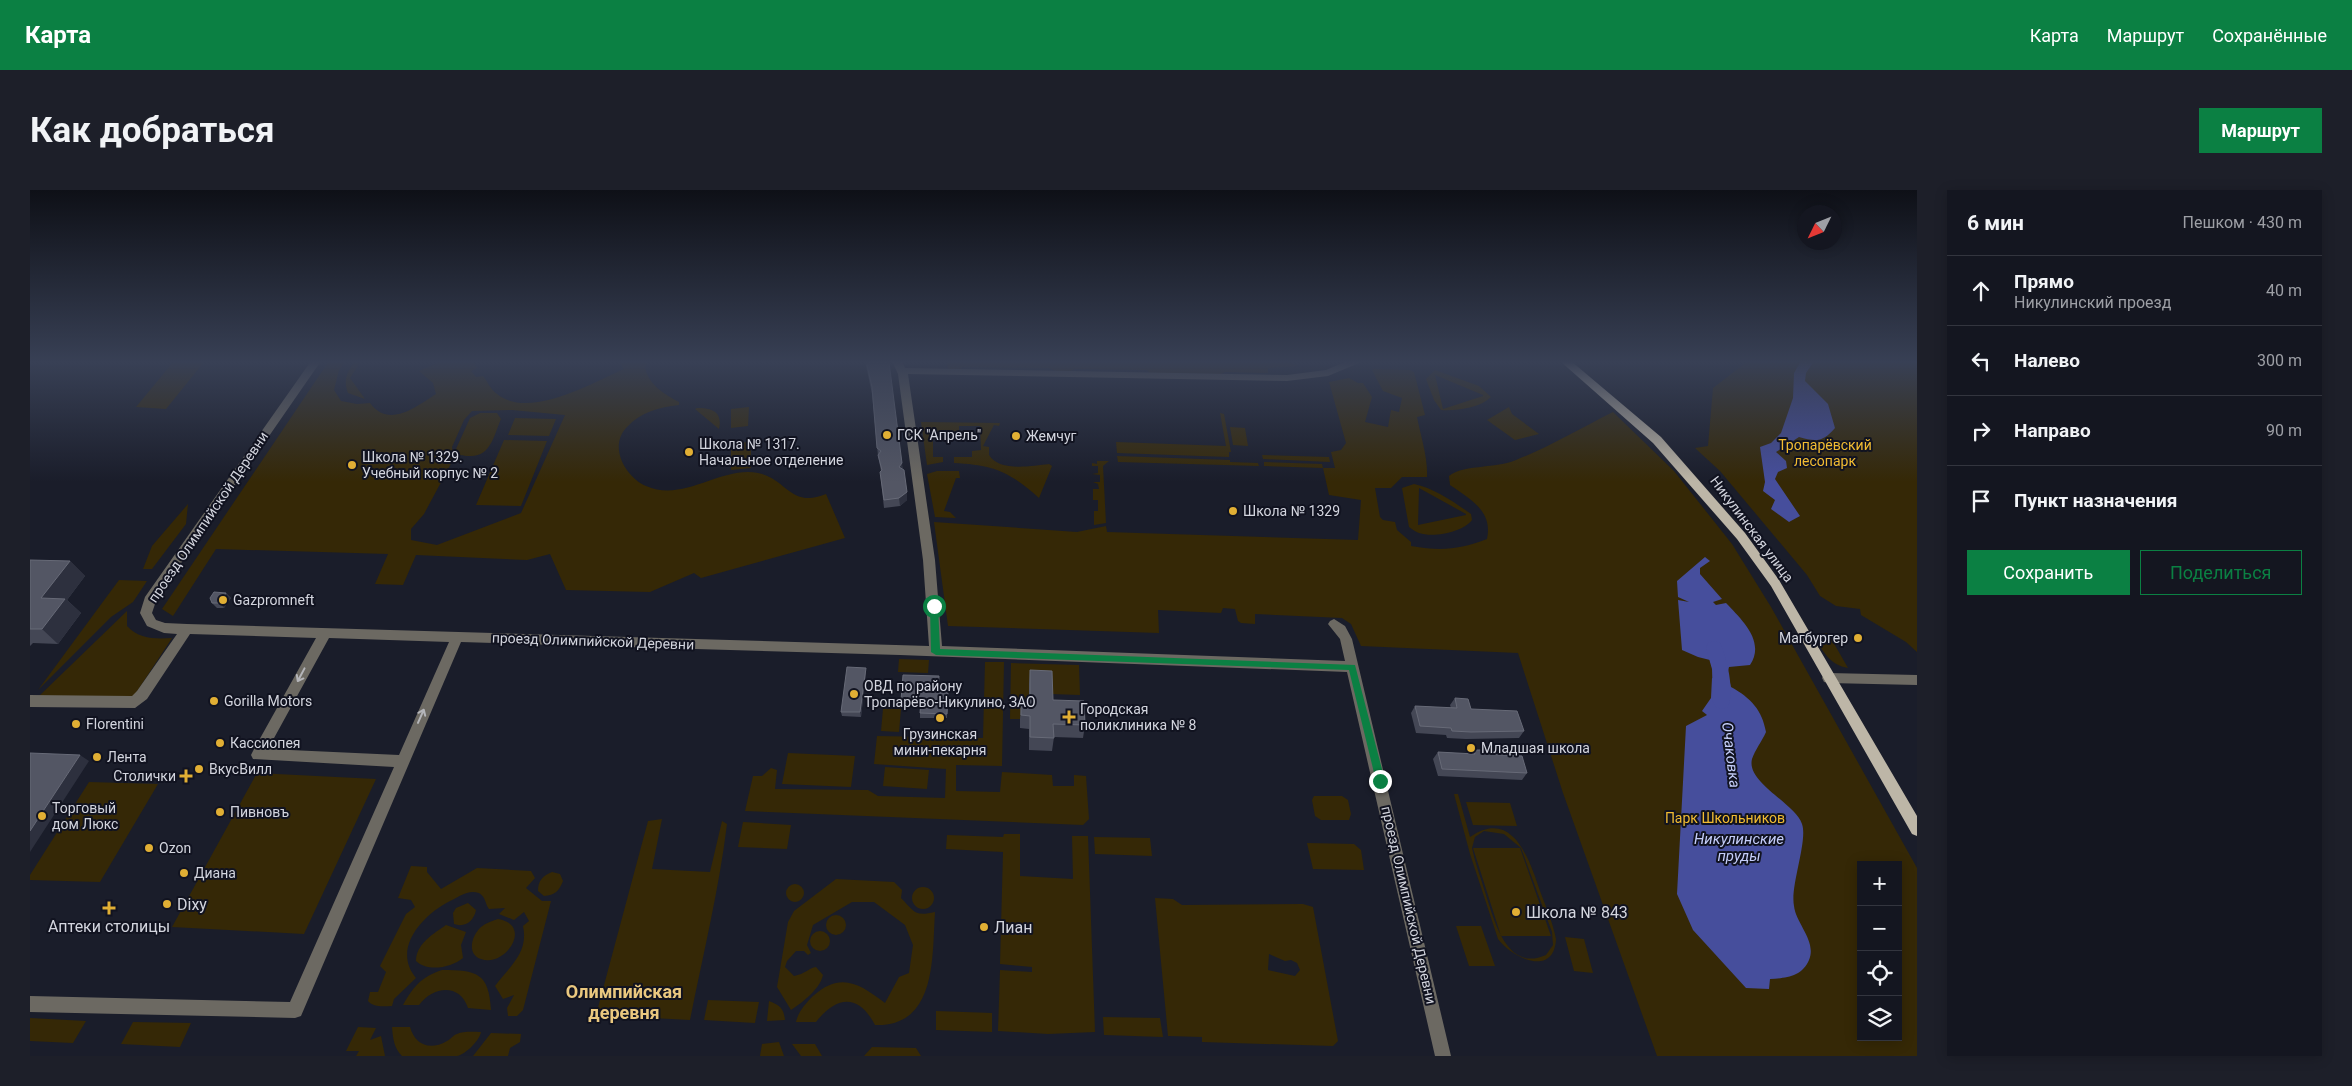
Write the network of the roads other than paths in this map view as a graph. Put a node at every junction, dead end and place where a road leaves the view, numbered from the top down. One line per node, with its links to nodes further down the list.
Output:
1 (288, 401): 5 (street, проезд Олимпийской Деревни)
2 (905, 401): 8 (street)
3 (1613, 401): 10 (main road, Никулинская улица)
4 (1334, 624): 9 (street, проезд Олимпийской Деревни)
5 (187, 629): 6 (street, проезд Олимпийской Деревни); 12 (street)
6 (324, 633): 7 (street, проезд Олимпийской Деревни); 13 (street, one-way to 13)
7 (457, 637): 8 (street, проезд Олимпийской Деревни); 13 (street, one-way to 7)
8 (936, 652): 9 (street, проезд Олимпийской Деревни)
9 (1352, 667): 16 (street, проезд Олимпийской Деревни)
10 (1829, 678): 11 (street); 14 (main road, Никулинская улица)
11 (1917, 680)
12 (30, 701)
13 (401, 761): 15 (street)
14 (1917, 829)
15 (30, 1004)
16 (1443, 1056)

